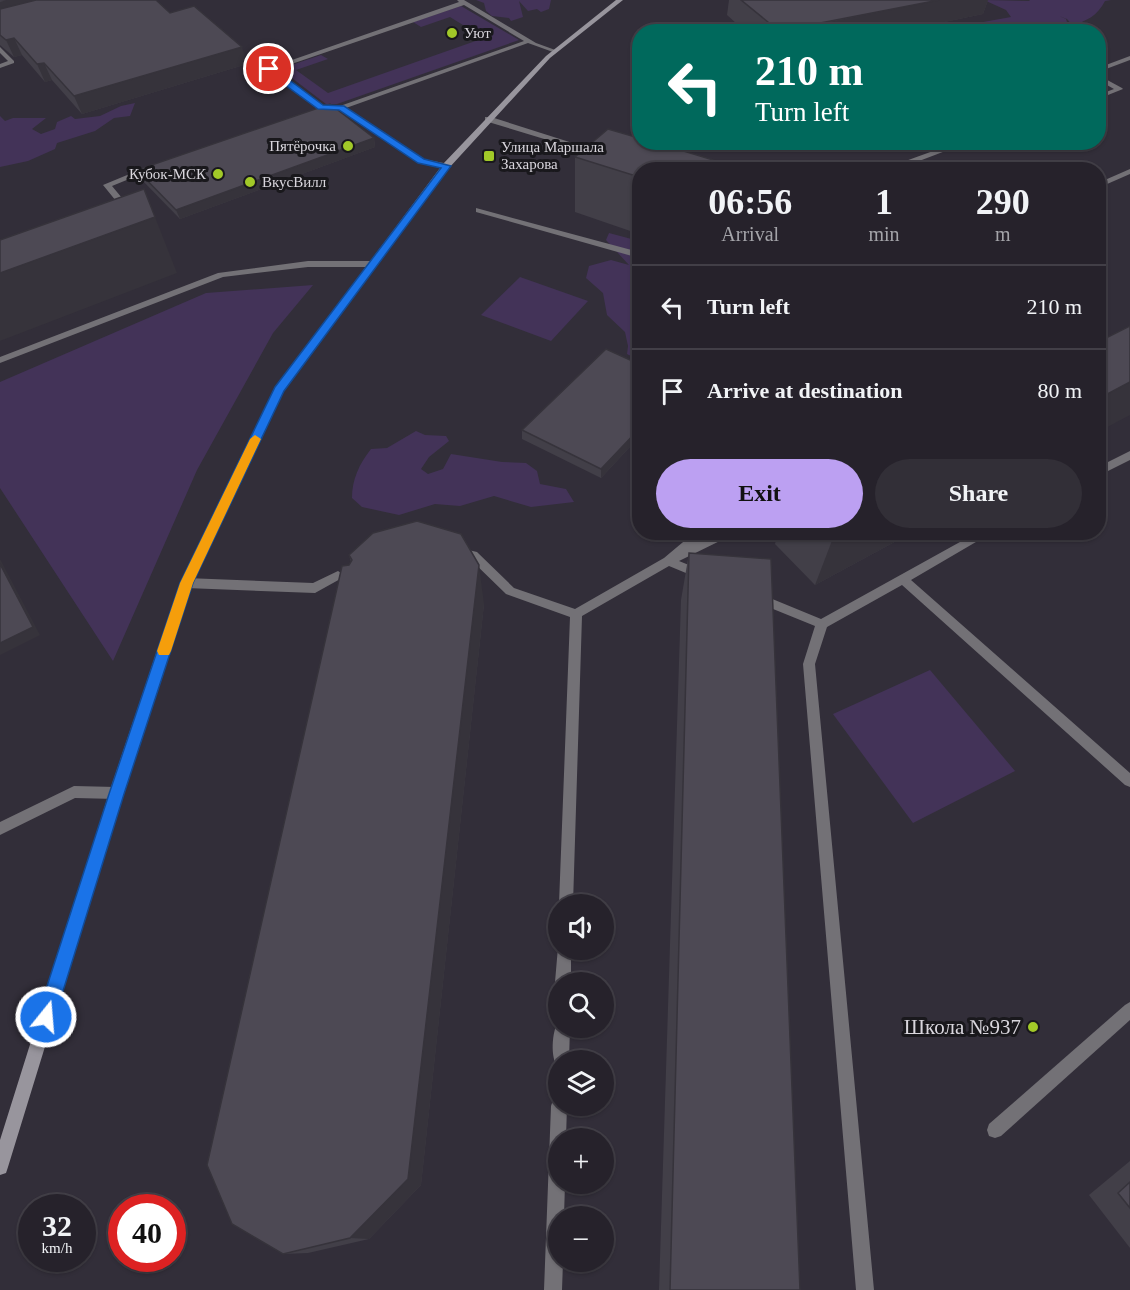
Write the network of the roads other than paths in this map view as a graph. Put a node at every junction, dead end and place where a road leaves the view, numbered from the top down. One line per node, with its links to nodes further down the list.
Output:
1 (620, 0): 5 (street)
2 (461, 1): 3 (lane); 11 (lane)
3 (529, 41): 5 (lane); 12 (lane)
4 (0, 49): 7 (lane)
5 (555, 51): 14 (street)
6 (1130, 58): 8 (lane)
7 (0, 66)
8 (1106, 67)
9 (1106, 82): 10 (lane)
10 (1106, 94)
11 (321, 108): 12 (lane); 13 (lane)
12 (341, 108): 19 (lane)
13 (310, 112)
14 (488, 119): 16 (lane); 19 (street)
15 (944, 150): 17 (lane)
16 (610, 157)
17 (911, 162)
18 (163, 165): 23 (lane)
19 (446, 166): 25 (street)
20 (1130, 171): 21 (lane)
21 (1106, 182)
22 (479, 210): 24 (lane)
23 (138, 222)
24 (632, 253)
25 (372, 264): 26 (lane); 37 (street)
26 (0, 360)
27 (1130, 455): 28 (lane)
28 (1106, 468)
29 (693, 540): 33 (lane)
30 (711, 540): 33 (lane)
31 (974, 540): 36 (lane)
32 (452, 550): 39 (lane)
33 (668, 561): 35 (lane); 39 (lane)
34 (342, 576): 37 (lane)
35 (712, 579)
36 (903, 579): 40 (lane); 41 (lane)
37 (186, 583): 42 (street)
38 (745, 593): 40 (lane)
39 (576, 614): 44 (lane)
40 (822, 624): 50 (lane)
41 (1130, 781)
42 (116, 794): 43 (lane); 47 (street)
43 (0, 829)
44 (566, 894)
45 (1130, 1010): 46 (lane)
46 (995, 1130)
47 (1, 1157)
48 (556, 1194): 49 (lane)
49 (553, 1290)
50 (865, 1290)

